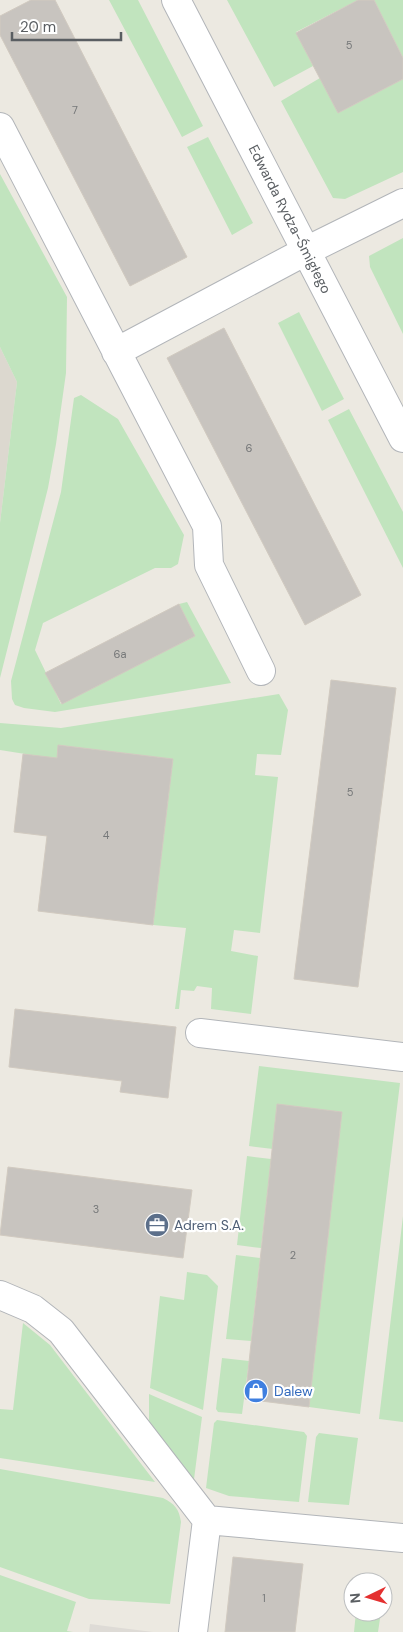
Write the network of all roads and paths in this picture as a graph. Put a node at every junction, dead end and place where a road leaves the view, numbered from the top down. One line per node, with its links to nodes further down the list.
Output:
1 (176, 0): 4 (street, Edwarda Rydza-Śmigłego)
2 (0, 127): 5 (street)
3 (403, 203): 4 (street)
4 (306, 251): 5 (street); 6 (street, Edwarda Rydza-Śmigłego)
5 (116, 352): 7 (street)
6 (403, 438)
7 (261, 671)
8 (200, 1033): 9 (street)
9 (403, 1057)
10 (0, 1295): 11 (street)
11 (206, 1520): 12 (street); 13 (street)
12 (403, 1538)
13 (193, 1632)

